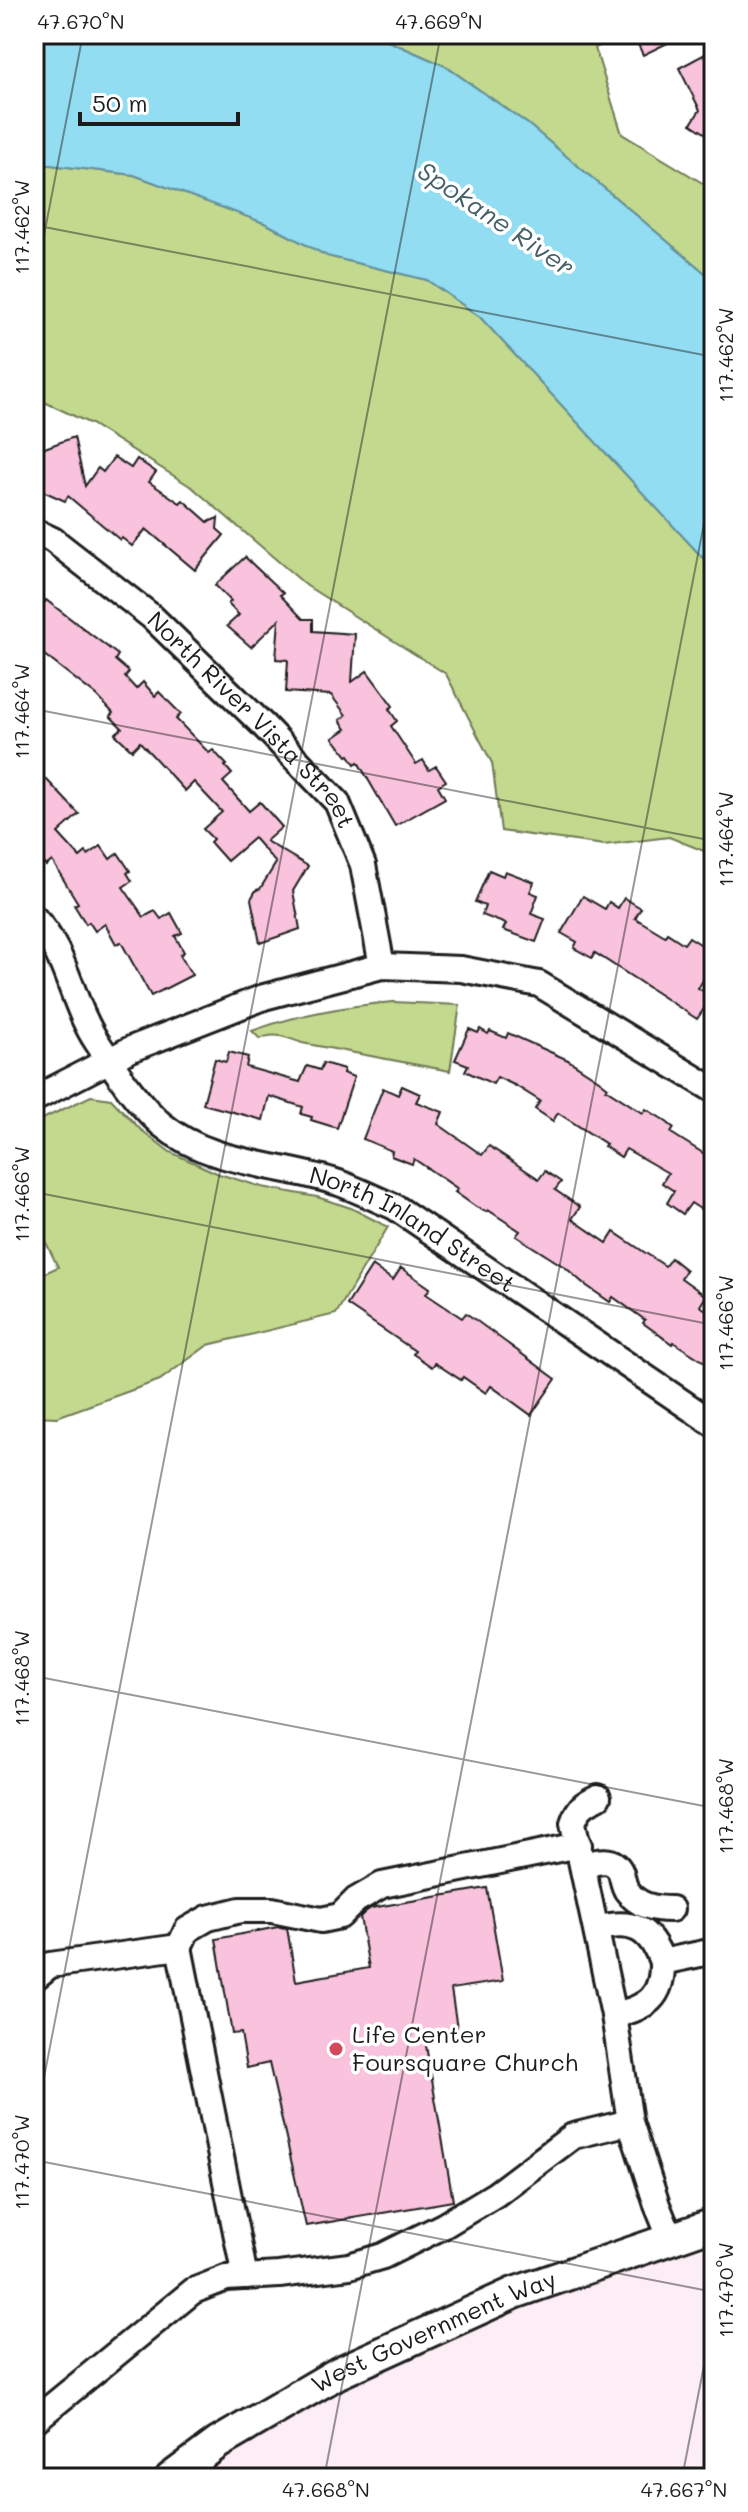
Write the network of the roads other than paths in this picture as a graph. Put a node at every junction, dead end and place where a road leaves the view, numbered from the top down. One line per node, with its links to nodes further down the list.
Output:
1 (34, 531): 3 (street, North River Vista Street)
2 (34, 918): 4 (street, North Inland Street)
3 (382, 966): 4 (street); 5 (street)
4 (109, 1059): 6 (street); 7 (street, North Inland Street)
5 (714, 1090)
6 (34, 1099)
7 (714, 1424)
8 (598, 1797): 9 (street)
9 (581, 1855): 10 (street); 11 (street); 12 (street)
10 (671, 1909)
11 (597, 1929): 14 (street); 16 (street)
12 (179, 1947): 15 (street); 20 (street)
13 (714, 1951): 14 (street)
14 (662, 1962): 16 (street)
15 (34, 1978)
16 (614, 2015): 17 (street)
17 (630, 2122): 19 (street); 20 (street)
18 (714, 2224): 19 (main road, West Government Way)
19 (670, 2237): 22 (main road, West Government Way)
20 (245, 2277): 21 (street)
21 (34, 2421)
22 (171, 2478)

